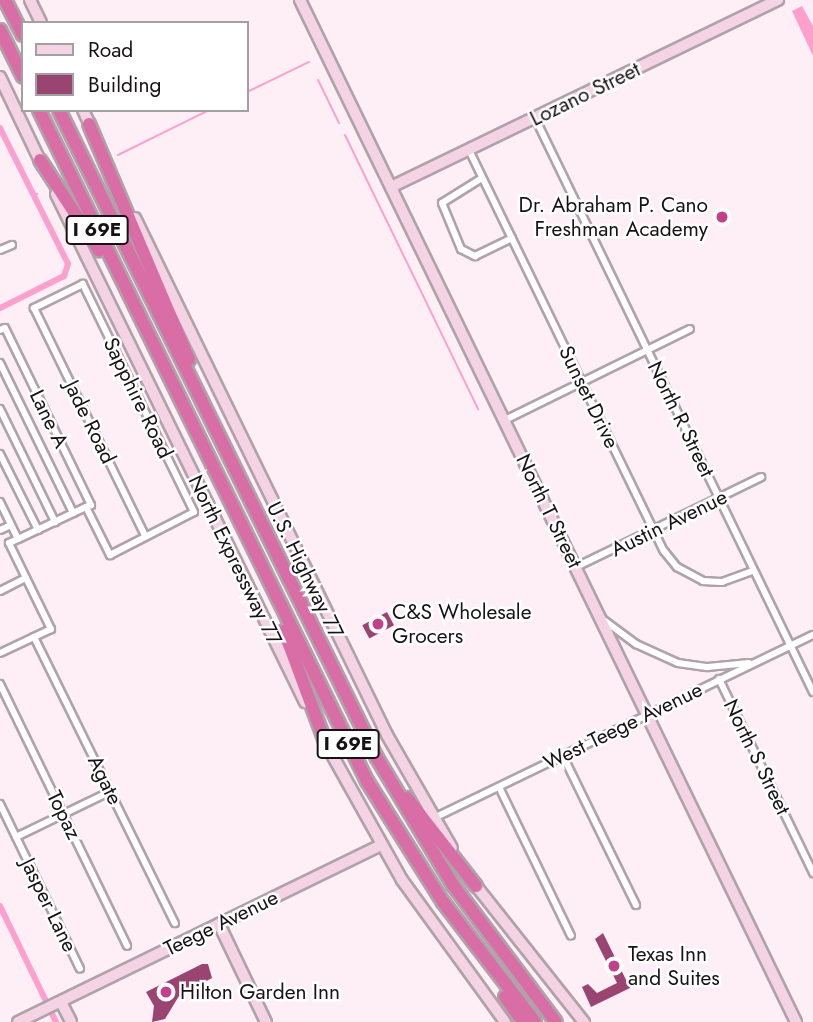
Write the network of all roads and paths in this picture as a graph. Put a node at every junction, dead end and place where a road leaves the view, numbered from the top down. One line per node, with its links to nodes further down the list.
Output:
1 (5, 0): 7 (highway)
2 (30, 0): 5 (main road)
3 (300, 0): 18 (main road, North T Street)
4 (778, 0): 13 (main road, Lozano Street)
5 (40, 21)
6 (0, 30): 8 (highway)
7 (21, 31)
8 (21, 73)
9 (0, 77): 16 (main road, North Expressway 77)
10 (40, 112): 25 (highway, U.S. Highway 77 / I 69E)
11 (61, 112): 32 (highway, U.S. Highway 77 / I 69E)
12 (84, 112): 14 (main road)
13 (534, 118): 15 (main road, Lozano Street); 26 (street, North R Street)
14 (89, 124): 32 (highway); 67 (main road)
15 (469, 150): 17 (street, Sunset Drive); 18 (main road, Lozano Street)
16 (40, 160): 25 (highway); 60 (main road, North Expressway 77)
17 (482, 178): 19 (street, Sunset Drive); 19 (street)
18 (391, 187): 30 (main road, North T Street)
19 (512, 239): 28 (street, Sunset Drive)
20 (12, 245): 21 (street)
21 (0, 250)
22 (83, 284): 44 (street, Jade Road); 44 (street, Sapphire Road)
23 (2, 329): 36 (street, Lane A)
24 (690, 329): 26 (street)
25 (155, 349): 38 (highway, U.S. Highway 77 / I 69E)
26 (647, 351): 28 (street); 34 (street, North R Street)
27 (0, 363): 37 (street)
28 (582, 382): 30 (street); 43 (street, Sunset Drive)
29 (0, 409): 39 (street)
30 (505, 420): 46 (main road, North T Street)
31 (0, 454): 42 (street)
32 (229, 457): 62 (highway, U.S. Highway 77 / I 69E)
33 (761, 477): 34 (street, Austin Avenue)
34 (719, 499): 43 (street, Austin Avenue); 47 (street, North R Street)
35 (0, 502): 40 (street)
36 (86, 507): 37 (street); 44 (street)
37 (73, 513): 39 (street)
38 (238, 521): 60 (highway); 78 (highway, U.S. Highway 77 / I 69E)
39 (55, 522): 42 (street)
40 (11, 525): 41 (street); 45 (street)
41 (0, 530)
42 (38, 530): 45 (street)
43 (654, 530): 46 (street, Austin Avenue); 47 (street, Sunset Drive)
44 (145, 536)
45 (18, 539): 48 (street)
46 (576, 567): 50 (main road, North T Street)
47 (754, 571): 53 (street, North R Street)
48 (26, 578): 49 (street); 52 (street)
49 (0, 591)
50 (601, 618): 55 (street); 59 (main road, North T Street)
51 (813, 635): 53 (street, West Teege Avenue)
52 (34, 637): 54 (street); 64 (street, Agate)
53 (790, 646): 55 (street, West Teege Avenue); 58 (street, North R Street)
54 (0, 653)
55 (757, 662): 56 (street, West Teege Avenue)
56 (719, 680): 59 (street, West Teege Avenue); 70 (street, North S Street)
57 (0, 684): 66 (street, Topaz)
58 (813, 692)
59 (648, 714): 61 (street, West Teege Avenue); 90 (main road, North T Street)
60 (328, 749): 69 (main road, North Expressway 77)
61 (563, 756): 63 (street, West Teege Avenue); 72 (street)
62 (377, 758): 71 (highway); 77 (highway, U.S. Highway 77 / I 69E)
63 (499, 787): 67 (street, West Teege Avenue); 75 (street)
64 (111, 791): 66 (street); 73 (street, Agate)
65 (0, 804): 68 (street, Jasper Lane)
66 (64, 814): 68 (street); 76 (street, Topaz)
67 (434, 818): 71 (main road)
68 (16, 837): 79 (street, Jasper Lane)
69 (381, 845): 74 (main road, Teege Avenue); 81 (main road, North Expressway 77)
70 (813, 873)
71 (476, 886): 89 (main road)
72 (636, 905)
73 (175, 923)
74 (219, 924): 80 (main road, Teege Avenue); 84 (main road)
75 (571, 936)
76 (127, 946)
77 (500, 952): 87 (highway, U.S. Highway 77 / I 69E); 88 (highway)
78 (480, 955): 85 (highway); 86 (highway, U.S. Highway 77 / I 69E)
79 (80, 969)
80 (59, 1003): 82 (main road, Teege Avenue); 83 (main road)
81 (500, 1020)
82 (18, 1022)
83 (71, 1022)
84 (266, 1022)
85 (523, 1022)
86 (535, 1022)
87 (556, 1022)
88 (566, 1022)
89 (584, 1022)
90 (796, 1022)

